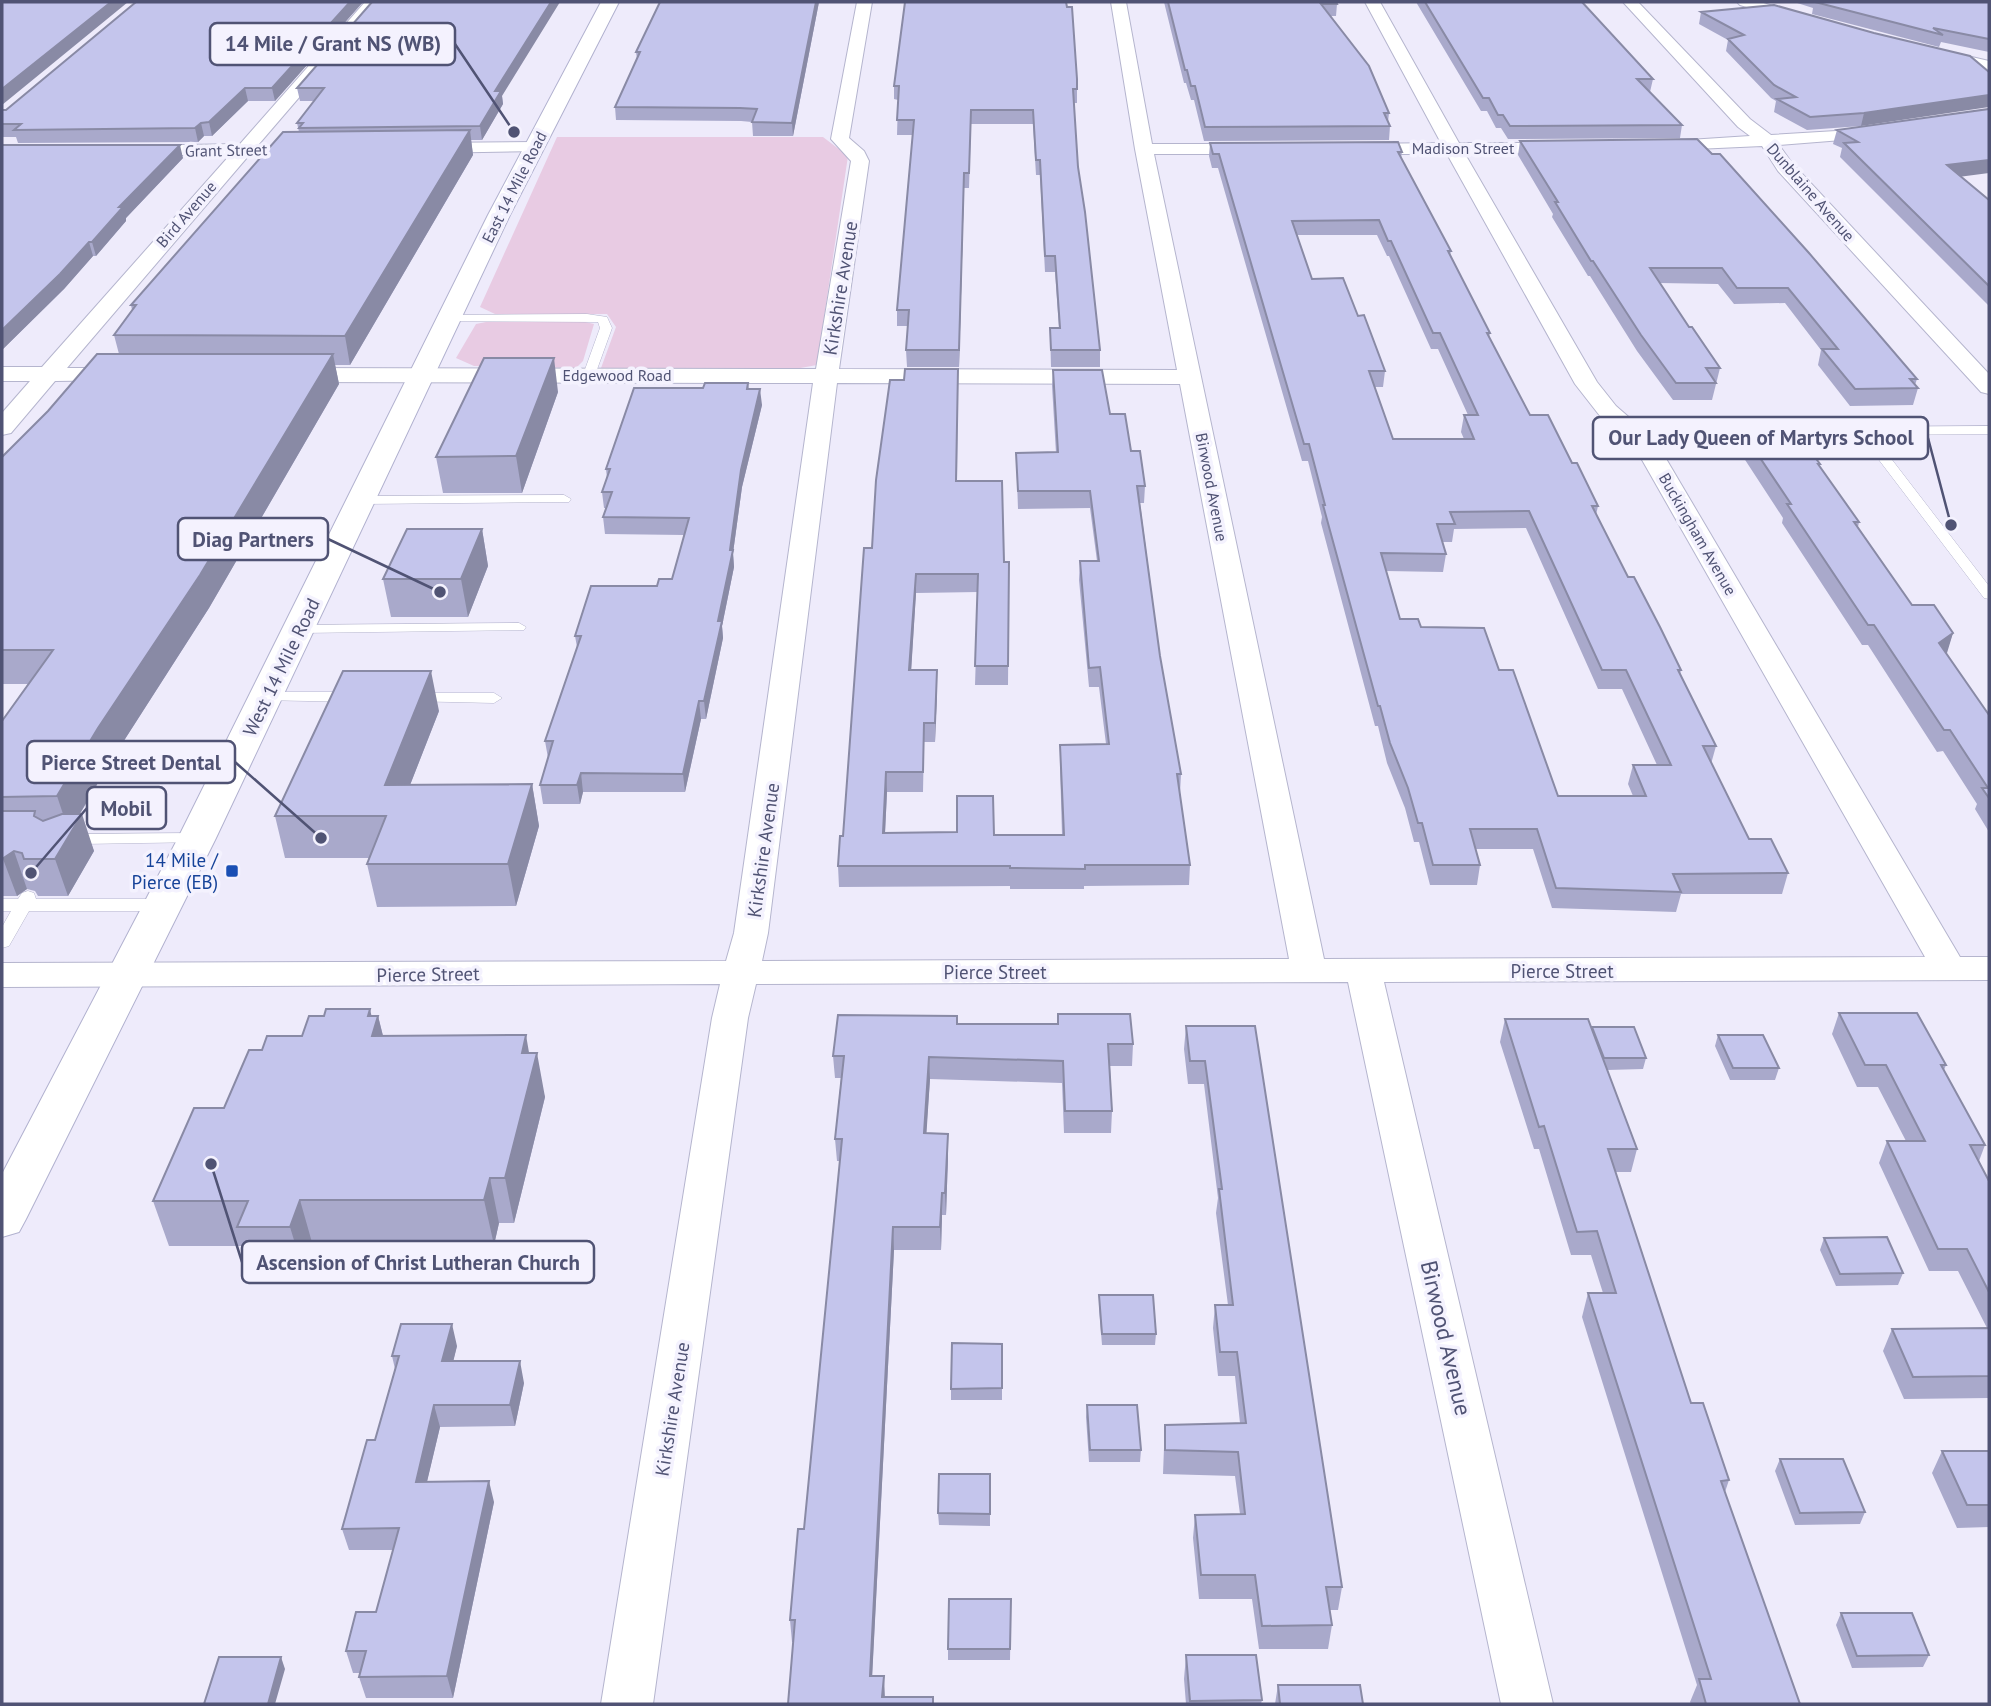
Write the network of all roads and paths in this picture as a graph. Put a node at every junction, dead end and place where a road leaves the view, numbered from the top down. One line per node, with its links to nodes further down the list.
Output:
1 (373, 2): 17 (street, Bird Avenue)
2 (610, 2): 13 (main road, East 14 Mile Road)
3 (864, 2): 31 (street, Kirkshire Avenue)
4 (1118, 2): 19 (street, Birwood Avenue)
5 (1372, 2): 22 (street, Buckingham Avenue)
6 (1630, 2): 12 (street, Dunblaine Avenue)
7 (1745, 2): 8 (street)
8 (1820, 24)
9 (1922, 51): 10 (street)
10 (1989, 66)
11 (1898, 129): 12 (street)
12 (1767, 141): 16 (street); 33 (street, Dunblaine Avenue)
13 (534, 147): 14 (street); 24 (main road, East 14 Mile Road)
14 (410, 148)
15 (1581, 148): 22 (street, Madison Street)
16 (1645, 148)
17 (242, 149): 18 (street, Grant Street); 23 (street, Grant Street); 26 (street, Bird Avenue)
18 (277, 149)
19 (1144, 149): 20 (street); 32 (street, Birwood Avenue)
20 (1269, 149)
21 (1337, 149): 22 (street, Madison Street)
22 (1452, 149): 51 (street, Buckingham Avenue)
23 (125, 150)
24 (449, 318): 29 (main road, East 14 Mile Road); 30 (lane)
25 (2, 374): 26 (street)
26 (48, 374): 27 (street); 34 (street, Bird Avenue)
27 (149, 375)
28 (267, 375): 29 (street, Edgewood Road)
29 (422, 375): 30 (street, Edgewood Road); 37 (main road, West 14 Mile Road)
30 (589, 375): 31 (street, Edgewood Road)
31 (826, 376): 32 (street, Edgewood Road); 53 (street, Kirkshire Avenue)
32 (1190, 377): 54 (street, Birwood Avenue)
33 (1989, 387)
34 (2, 428)
35 (1989, 430): 38 (lane)
36 (564, 499): 37 (lane)
37 (362, 500): 40 (main road, West 14 Mile Road)
38 (1989, 595)
39 (519, 627): 40 (lane)
40 (300, 629): 41 (main road, West 14 Mile Road)
41 (267, 697): 42 (lane); 45 (main road, West 14 Mile Road)
42 (366, 698)
43 (401, 698): 44 (lane)
44 (494, 698)
45 (197, 838): 46 (lane); 49 (main road, West 14 Mile Road)
46 (55, 845)
47 (26, 900): 48 (lane); 49 (lane); 50 (lane)
48 (2, 905)
49 (162, 905): 56 (main road, West 14 Mile Road)
50 (2, 942)
51 (1949, 968): 52 (street, Pierce Street); 55 (street, Pierce Street)
52 (1989, 968)
53 (743, 972): 54 (street, Pierce Street); 56 (street, Pierce Street); 59 (street, Kirkshire Avenue)
54 (1309, 972): 55 (street, Pierce Street)
55 (1364, 972): 60 (street, Birwood Avenue)
56 (126, 974): 57 (street, Pierce Street); 58 (main road, West 14 Mile Road)
57 (2, 975)
58 (2, 1219)
59 (627, 1704)
60 (1528, 1704)

